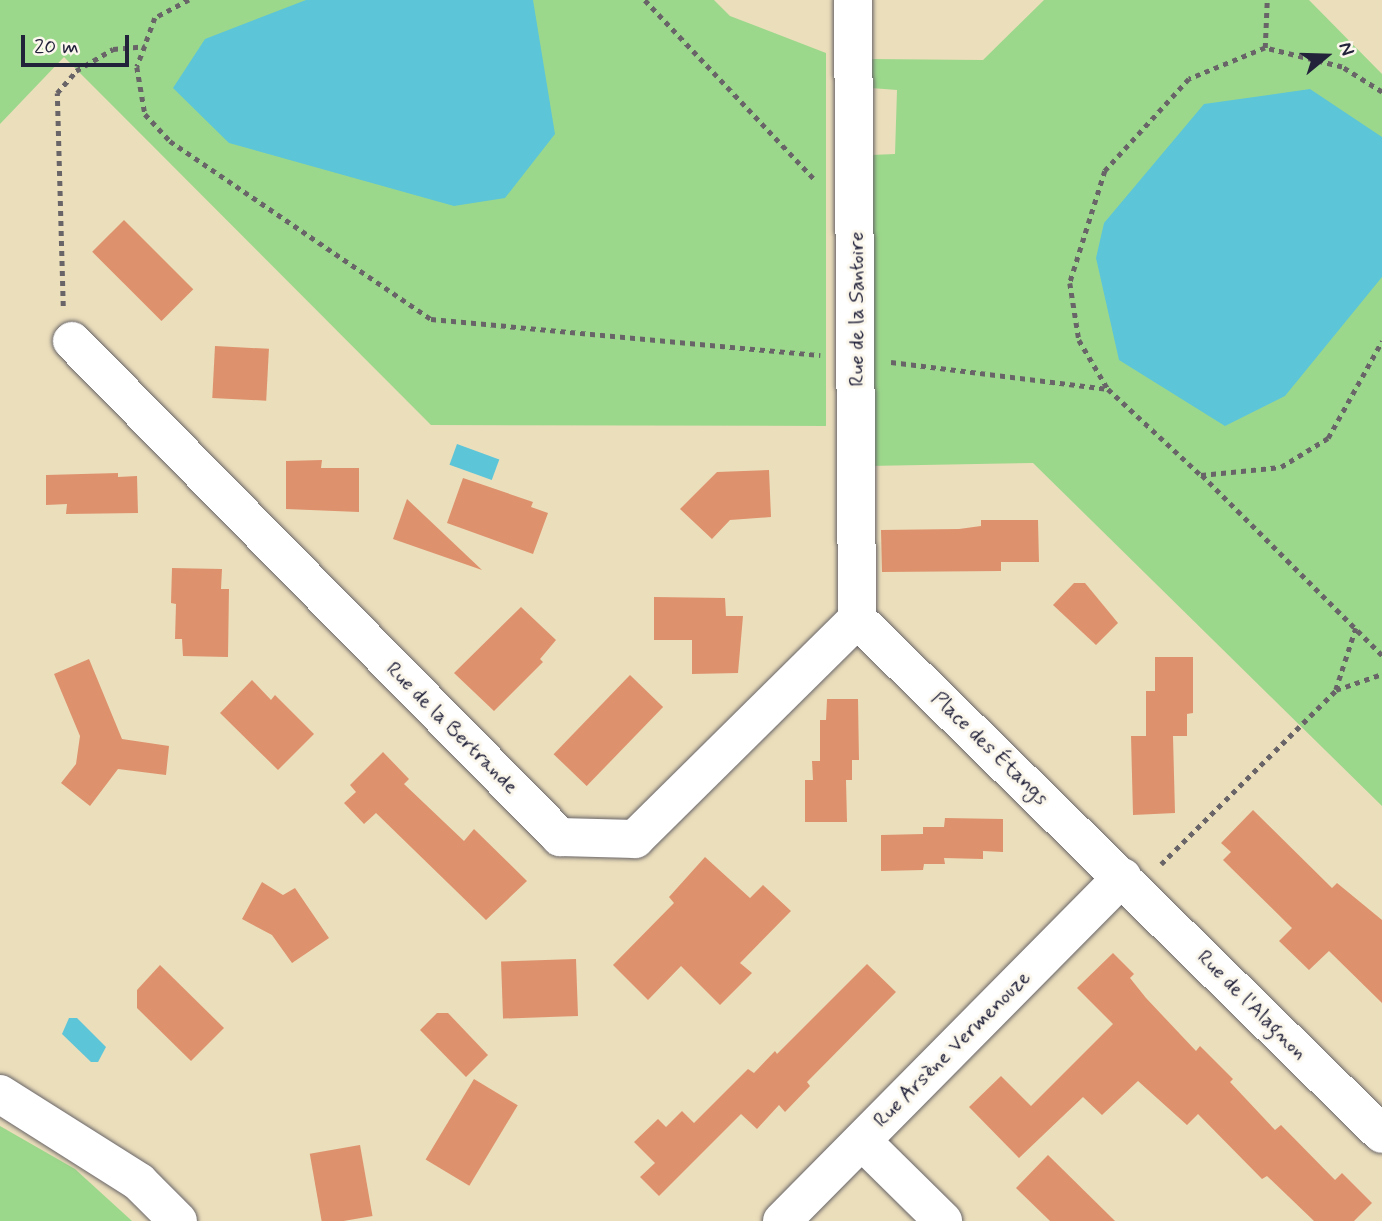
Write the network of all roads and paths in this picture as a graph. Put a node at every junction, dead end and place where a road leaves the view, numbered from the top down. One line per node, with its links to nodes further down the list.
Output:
1 (189, 0): 5 (path)
2 (645, 0): 8 (path)
3 (853, 0): 8 (street, Rue de la Santoire)
4 (1267, 0): 6 (path)
5 (145, 46): 9 (path); 11 (path)
6 (1265, 48): 7 (path); 12 (path)
7 (1382, 92)
8 (857, 225): 11 (street, Rue de la Santoire)
9 (72, 341): 14 (street, Rue de la Bertrande)
10 (1382, 341): 13 (path)
11 (857, 358): 12 (path); 14 (street, Rue de la Santoire)
12 (1108, 389): 13 (path)
13 (1201, 475): 15 (path)
14 (857, 619): 19 (street, Place des Étangs)
15 (1356, 628): 16 (path); 18 (path)
16 (1382, 654)
17 (1382, 674): 18 (path)
18 (1336, 690): 19 (path)
19 (1129, 883): 21 (street, Rue de l'Alagnon); 22 (street, Rue Arsène Vermenouze)
20 (0, 1094): 23 (street)
21 (1382, 1133)
22 (862, 1141): 24 (street, Rue Arsène Vermenouze); 25 (street)
23 (178, 1221)
24 (782, 1221)
25 (943, 1221)

